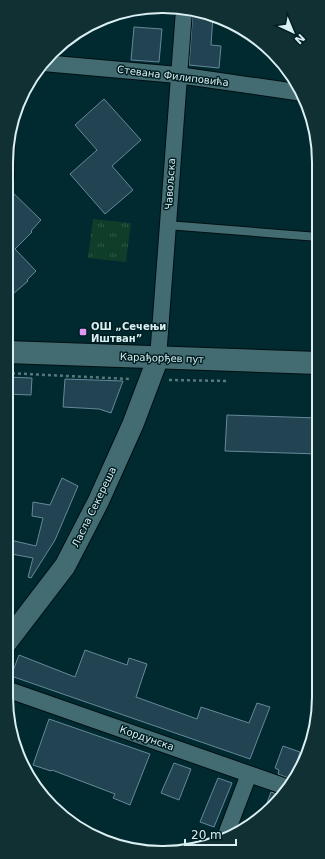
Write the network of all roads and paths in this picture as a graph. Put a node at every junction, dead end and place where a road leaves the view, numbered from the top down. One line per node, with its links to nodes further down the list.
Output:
1 (184, 14): 3 (street, Чавољска)
2 (50, 64): 3 (street, Стевана Филиповића)
3 (178, 75): 4 (street, Стевана Филиповића); 5 (street, Чавољска)
4 (294, 92)
5 (167, 225): 6 (lane); 8 (street, Чавољска)
6 (312, 237)
7 (13, 352): 8 (main road, Карађорђев пут)
8 (158, 358): 9 (main road, Карађорђев пут); 10 (street, Ласла Секереша)
9 (312, 363)
10 (13, 634)
11 (13, 691): 12 (street, Кордунска)
12 (249, 774): 13 (street, Кордунска); 14 (street)
13 (283, 786)
14 (227, 832)

